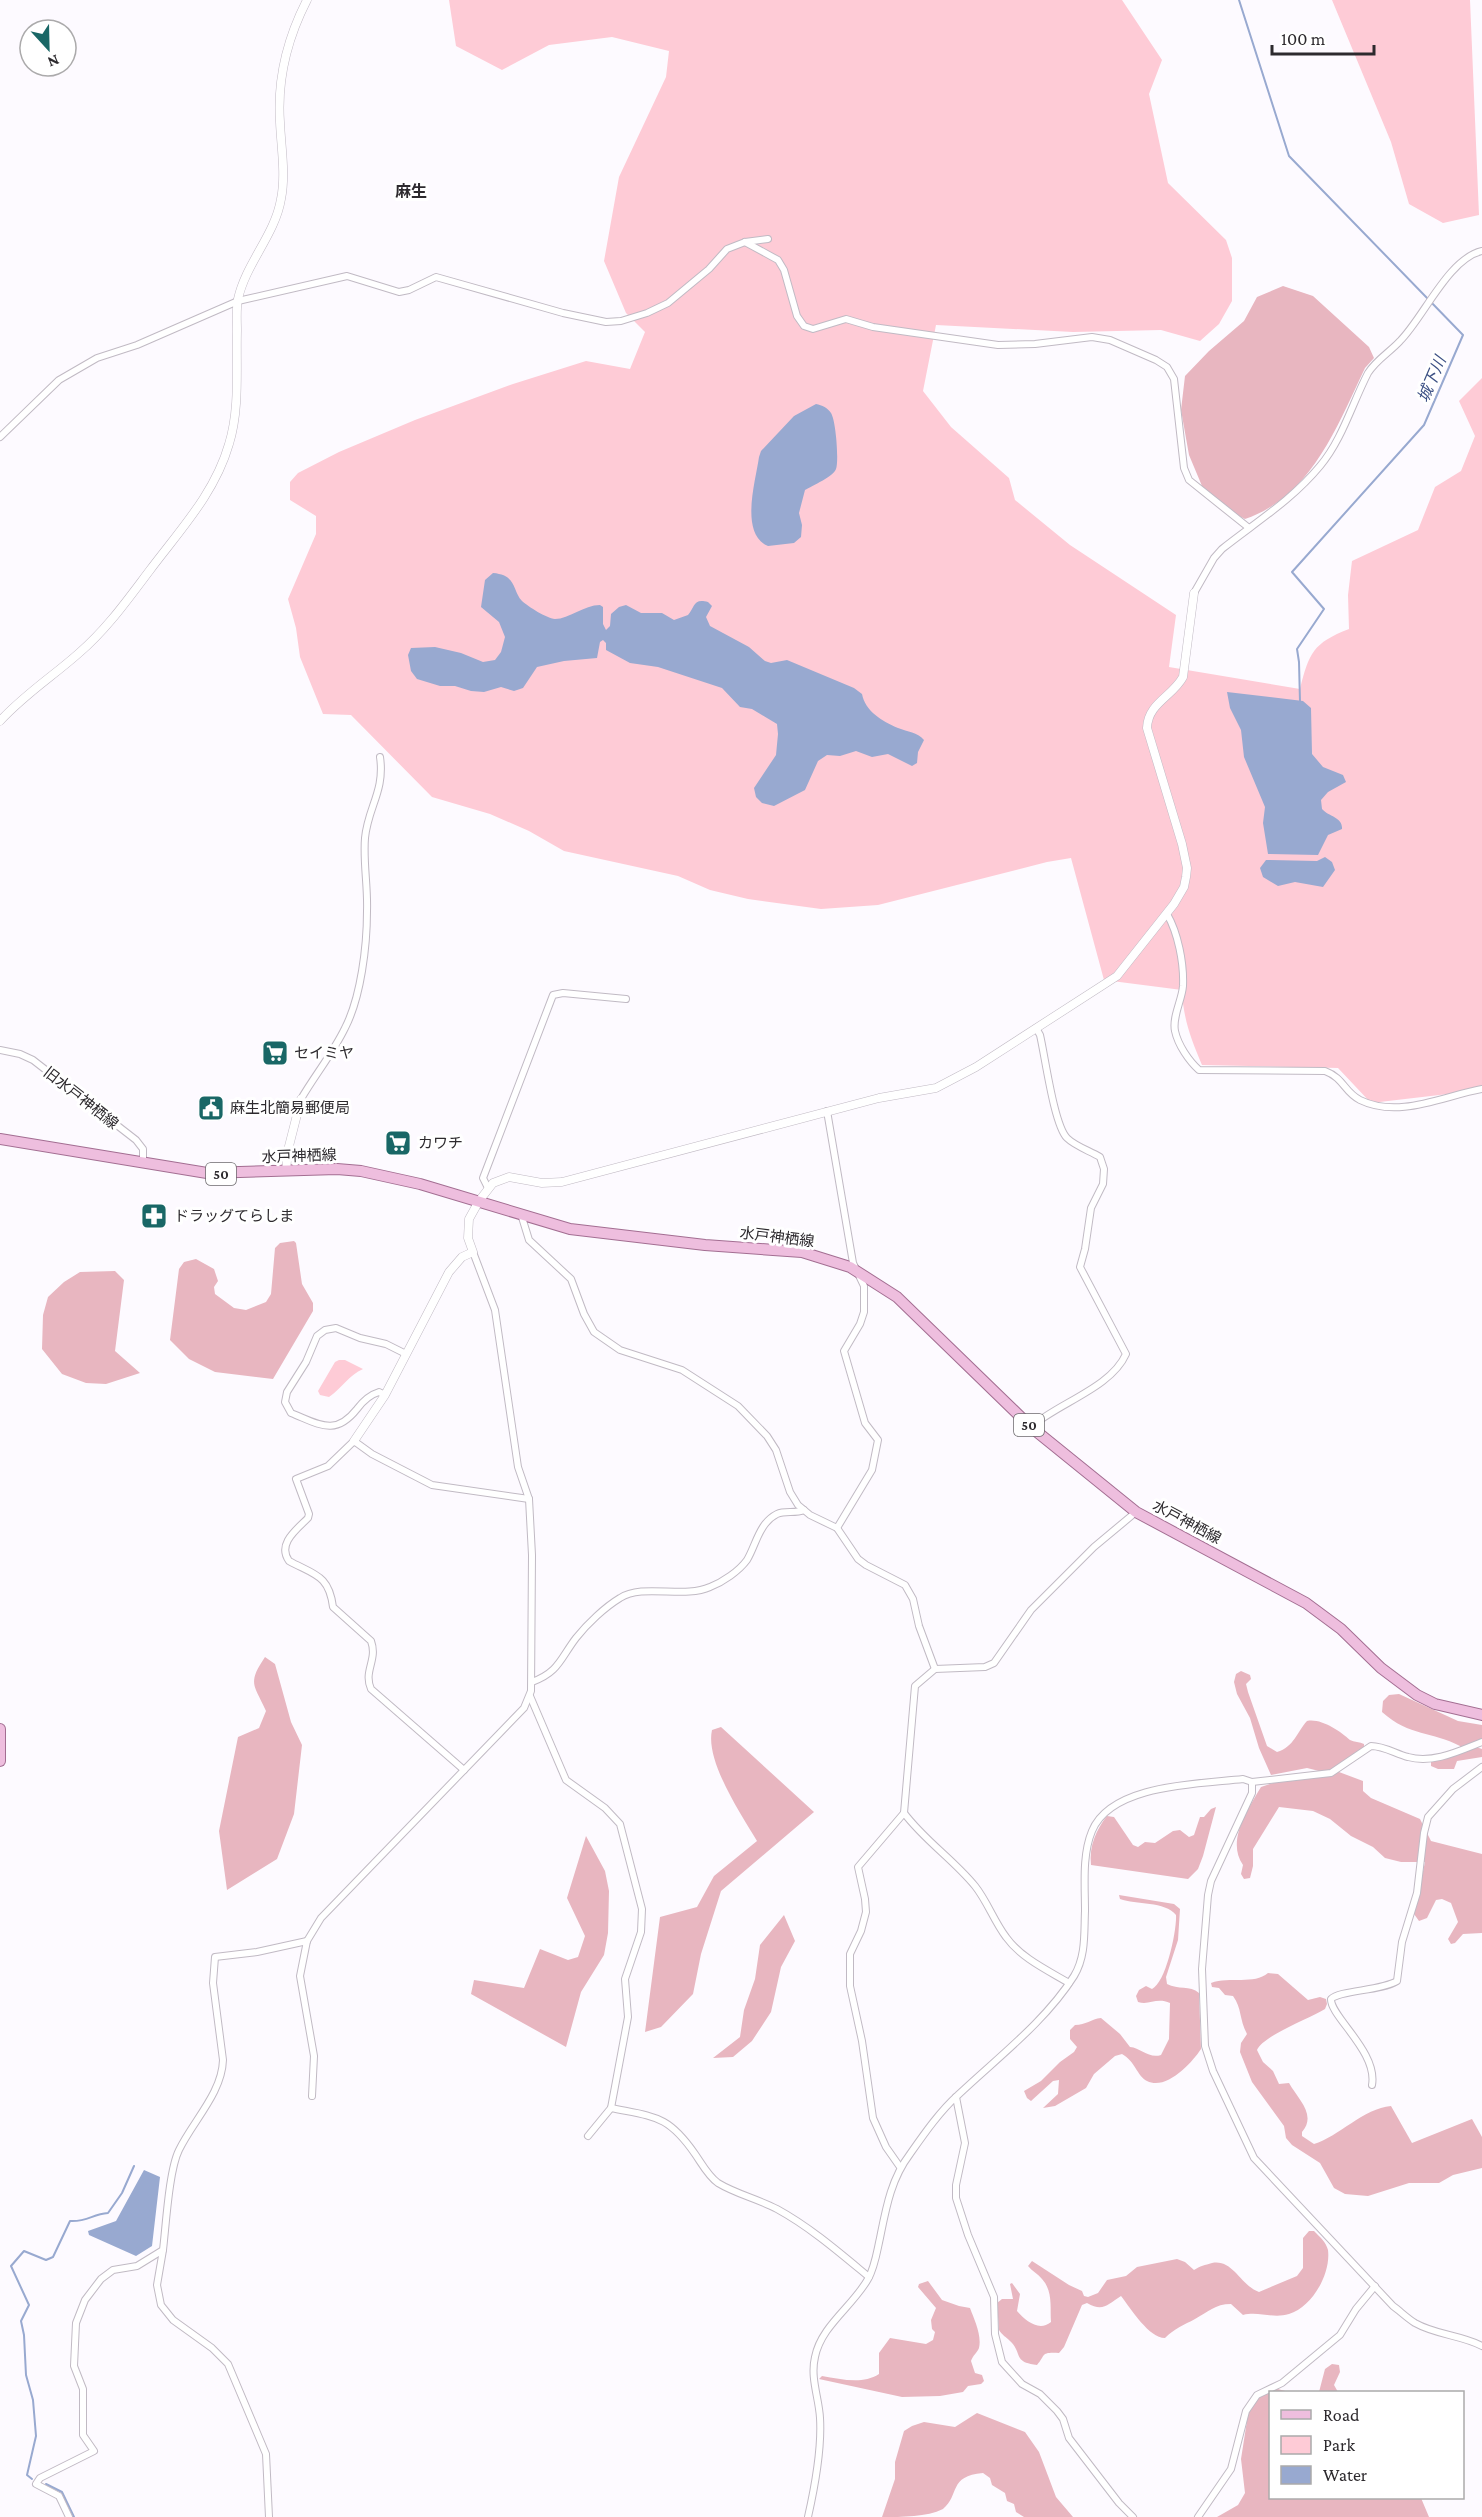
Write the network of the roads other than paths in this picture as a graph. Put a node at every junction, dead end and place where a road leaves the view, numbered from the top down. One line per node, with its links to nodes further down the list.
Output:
1 (307, 0): 5 (street)
2 (768, 239): 3 (street)
3 (745, 242): 5 (street); 7 (street)
4 (1482, 251): 7 (street)
5 (238, 301): 6 (street); 9 (street)
6 (0, 437)
7 (1249, 528): 8 (street)
8 (1194, 593): 11 (street)
9 (0, 721)
10 (380, 757): 16 (street)
11 (1167, 914): 13 (street); 15 (street)
12 (626, 999): 21 (street)
13 (1036, 1028): 17 (street); 28 (street)
14 (0, 1050): 19 (street, 旧水戸神栖線)
15 (1482, 1089)
16 (301, 1099): 20 (street)
17 (827, 1111): 21 (street); 25 (street)
18 (0, 1139): 19 (main road, 水戸神栖線 / 50)
19 (143, 1163): 20 (main road, 水戸神栖線 / 50)
20 (286, 1171): 22 (main road, 水戸神栖線 / 50)
21 (488, 1188): 22 (street)
22 (479, 1201): 23 (main road, 水戸神栖線 / 50); 24 (street)
23 (521, 1214): 25 (main road, 水戸神栖線 / 50); 31 (street)
24 (473, 1252): 26 (street); 30 (street)
25 (857, 1271): 28 (main road, 水戸神栖線 / 50); 33 (street)
26 (405, 1354): 27 (street); 27 (street)
27 (385, 1395): 29 (street)
28 (1031, 1427): 32 (main road, 水戸神栖線 / 50)
29 (354, 1441): 30 (street); 42 (street)
30 (529, 1499): 35 (street)
31 (804, 1510): 33 (street); 35 (street)
32 (1136, 1512): 34 (street); 37 (main road, 水戸神栖線 / 50)
33 (837, 1528): 34 (street)
34 (935, 1669): 44 (street)
35 (531, 1682): 36 (street)
36 (530, 1696): 42 (street); 50 (street)
37 (1482, 1715)
38 (0, 1729): 40 (main road)
39 (1482, 1742): 43 (street)
40 (0, 1761)
41 (1482, 1767): 47 (street)
42 (464, 1770): 45 (street)
43 (1252, 1782): 46 (street); 55 (street)
44 (904, 1814): 46 (street); 52 (street)
45 (307, 1941): 48 (street); 53 (street)
46 (1069, 1983): 49 (street)
47 (1372, 2085)
48 (312, 2096)
49 (956, 2097): 52 (street); 60 (street)
50 (611, 2108): 51 (street); 54 (street)
51 (588, 2136)
52 (900, 2167): 54 (street)
53 (163, 2250): 57 (street); 58 (street)
54 (869, 2277): 59 (street)
55 (1375, 2286): 56 (street); 61 (street)
56 (1482, 2346)
57 (69, 2517)
58 (269, 2517)
59 (808, 2517)
60 (1133, 2517)
61 (1198, 2517)

